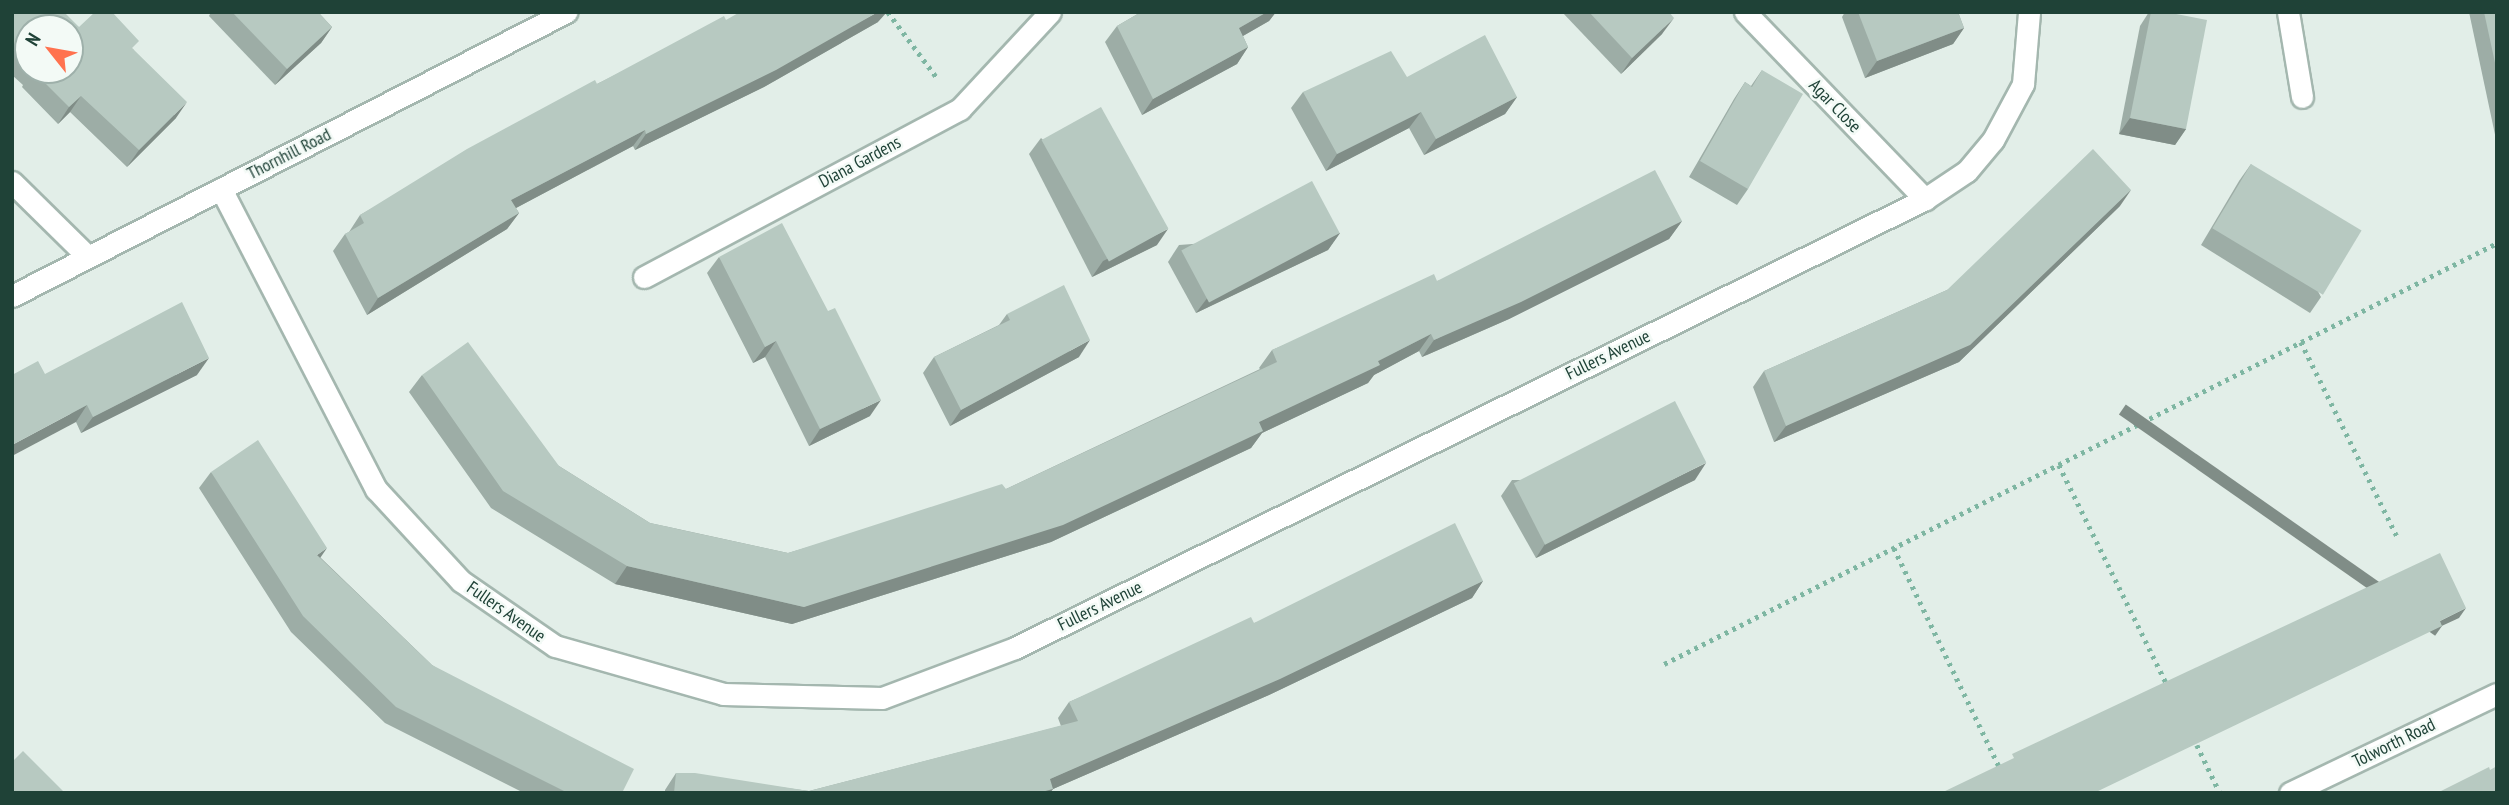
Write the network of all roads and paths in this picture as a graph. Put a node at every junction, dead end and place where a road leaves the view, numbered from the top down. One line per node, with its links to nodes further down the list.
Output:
1 (566, 12): 10 (street, Thornhill Road)
2 (888, 12): 8 (path)
3 (1050, 12): 8 (street, Diana Gardens)
4 (1745, 12): 11 (street, Agar Close)
5 (2029, 12): 11 (street, Fullers Avenue)
6 (2288, 12): 7 (street)
7 (2302, 97)
8 (960, 109): 14 (street, Diana Gardens)
9 (12, 182): 13 (street)
10 (221, 190): 11 (street, Fullers Avenue); 13 (street, Thornhill Road)
11 (1925, 199)
12 (2497, 243): 16 (path)
13 (86, 256): 15 (street, Thornhill Road)
14 (644, 276)
15 (12, 296)
16 (2301, 342): 17 (path); 18 (path)
17 (2059, 465): 19 (path); 22 (path)
18 (2397, 536)
19 (1895, 548): 20 (path); 24 (path)
20 (1664, 664)
21 (2497, 694): 26 (street, Tolworth Road)
22 (2172, 695)
23 (2196, 744): 25 (path)
24 (2006, 780)
25 (2220, 793)
26 (2290, 793)

